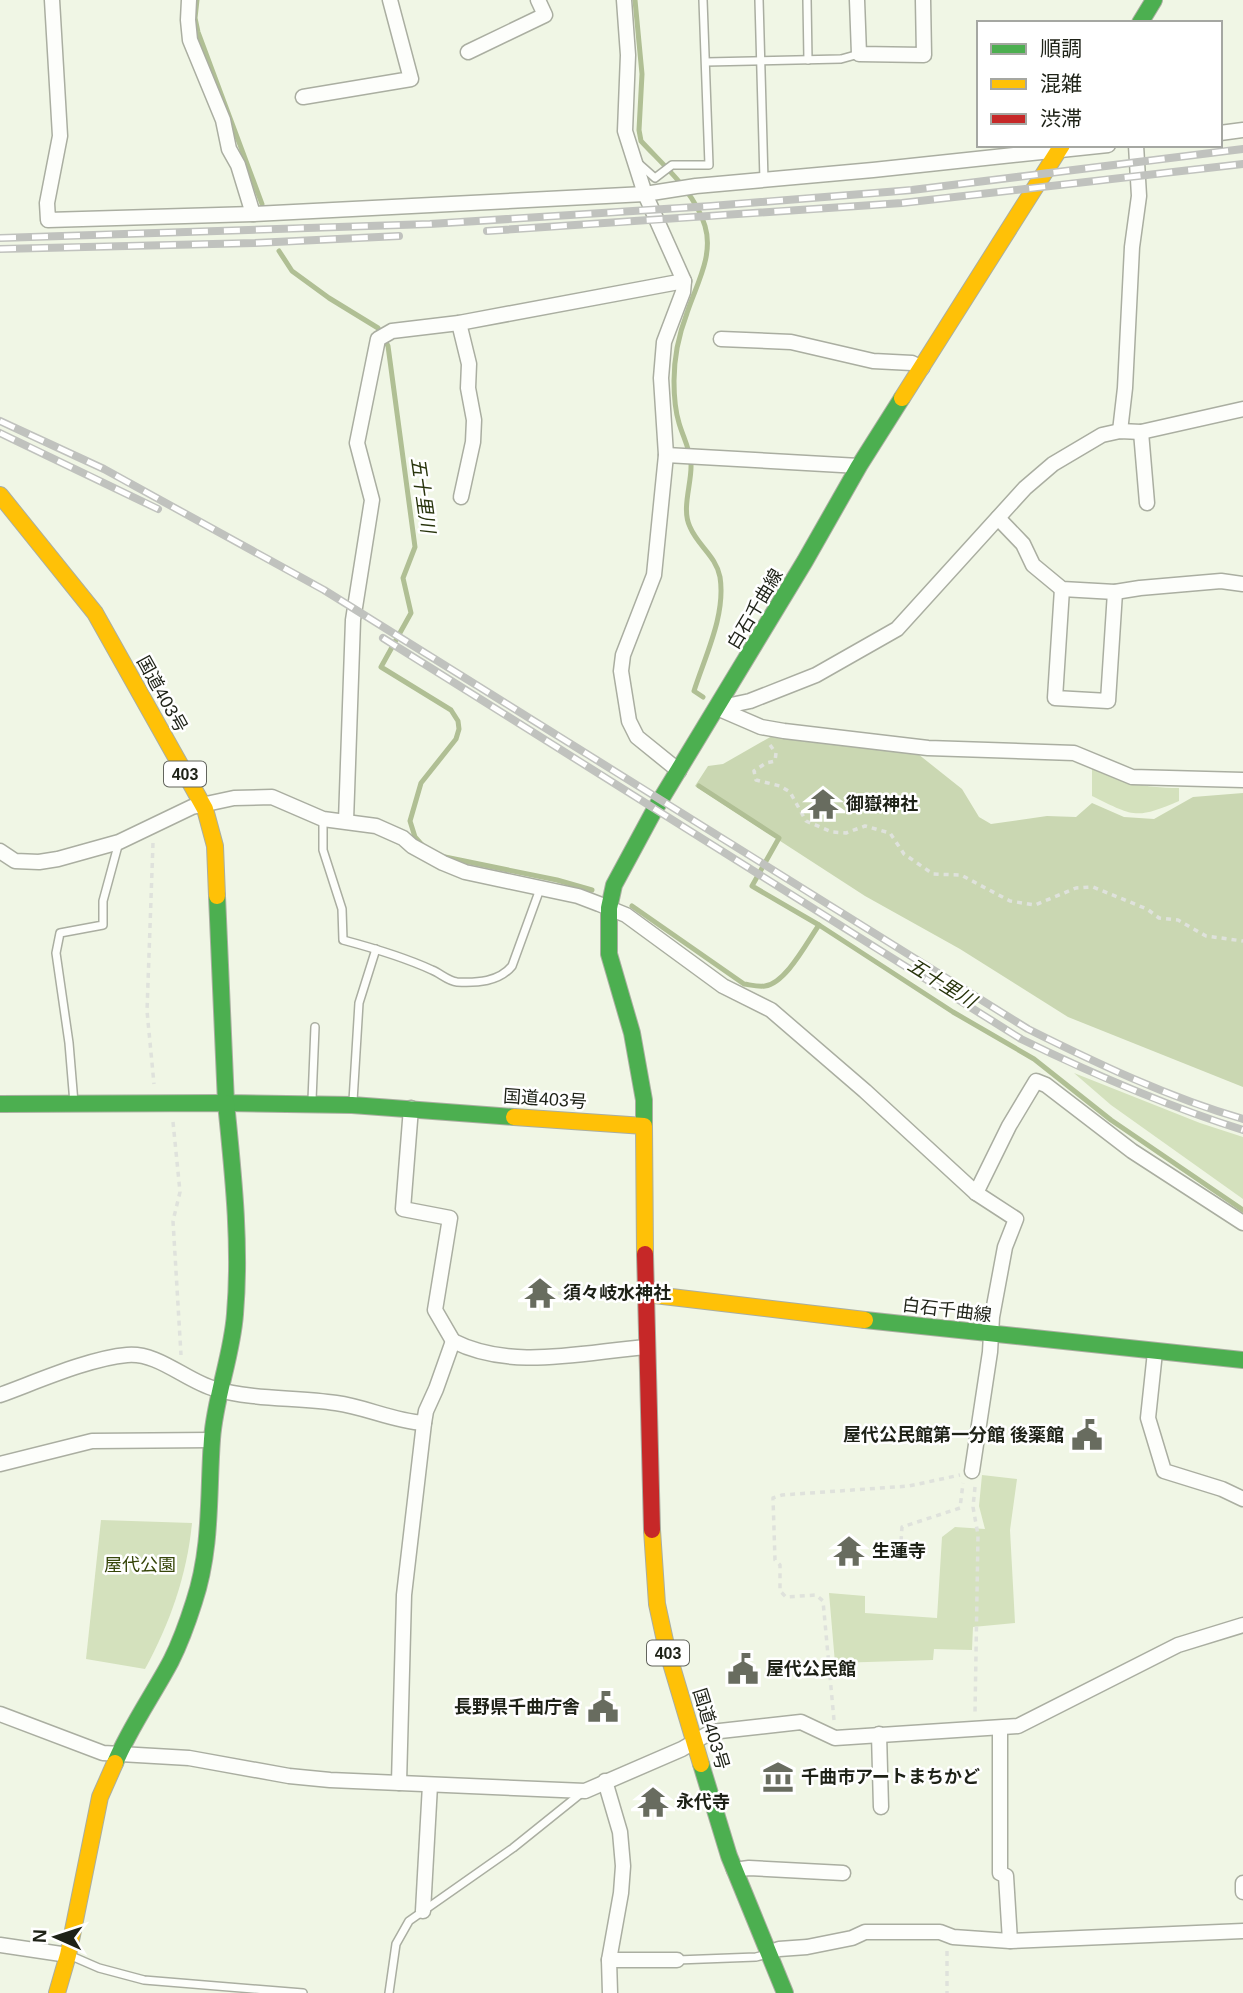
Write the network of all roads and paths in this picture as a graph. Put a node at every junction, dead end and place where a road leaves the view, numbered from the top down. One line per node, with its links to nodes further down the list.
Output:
1 (52, 0): 26 (street)
2 (189, 0): 26 (street)
3 (390, 0): 18 (street)
4 (538, 0): 13 (street)
5 (624, 0): 23 (street)
6 (703, 0): 16 (lane)
7 (759, 0): 17 (lane)
8 (807, 0): 15 (lane)
9 (857, 0): 14 (street)
10 (923, 0): 14 (street)
11 (1154, 0): 12 (main road)
12 (1141, 21)
13 (468, 52)
14 (859, 54): 15 (lane)
15 (808, 60): 17 (lane)
16 (706, 62): 17 (lane); 23 (lane)
17 (761, 62): 24 (lane)
18 (303, 97)
19 (1243, 130): 20 (street)
20 (1222, 133)
21 (1136, 147): 32 (street)
22 (1060, 148): 24 (street); 30 (main road, 白石千曲線)
23 (634, 158): 25 (street)
24 (764, 180): 25 (street)
25 (645, 194): 26 (street); 27 (street)
26 (253, 214)
27 (684, 281): 28 (street); 34 (street)
28 (459, 323): 37 (street); 49 (street)
29 (721, 339): 30 (street)
30 (922, 368): 35 (main road, 白石千曲線)
31 (1243, 409): 33 (street)
32 (1119, 430): 33 (street); 39 (street)
33 (1141, 432): 38 (street)
34 (666, 455): 35 (street); 45 (street)
35 (859, 466): 43 (main road, 白石千曲線)
36 (0, 495): 47 (main road, 国道403号 / 403)
37 (461, 497)
38 (1147, 503)
39 (998, 518): 41 (street); 43 (street)
40 (1243, 584): 42 (street)
41 (1062, 589): 42 (street); 42 (street)
42 (1115, 592)
43 (717, 708): 44 (street); 45 (main road, 白石千曲線)
44 (761, 727): 46 (street); 55 (path)
45 (679, 771): 54 (main road, 白石千曲線)
46 (1243, 780)
47 (202, 804): 48 (street); 50 (street); 59 (main road, 国道403号 / 403)
48 (323, 819): 49 (street); 56 (lane)
49 (346, 821): 53 (street)
50 (154, 824): 51 (street); 58 (path)
51 (119, 842): 52 (street); 61 (lane)
52 (0, 851)
53 (540, 889): 54 (street); 56 (lane)
54 (609, 908): 65 (main road, 白石千曲線); 66 (street)
55 (1243, 942)
56 (376, 949): 63 (lane)
57 (315, 1027): 62 (lane)
58 (163, 1103): 59 (main road); 61 (main road); 76 (path)
59 (226, 1103): 62 (main road, 国道403号); 77 (main road)
60 (0, 1104): 61 (main road)
61 (74, 1104)
62 (312, 1104): 63 (main road, 国道403号)
63 (352, 1105): 64 (main road, 国道403号)
64 (411, 1108): 65 (main road, 国道403号); 72 (street)
65 (644, 1126): 69 (main road, 国道403号 / 403)
66 (976, 1193): 67 (street); 71 (street)
67 (1243, 1223)
68 (558, 1293): 70 (path)
69 (646, 1294): 71 (main road, 白石千曲線); 73 (main road, 国道403号 / 403)
70 (625, 1298)
71 (992, 1335): 74 (main road, 白石千曲線); 82 (street)
72 (453, 1341): 73 (street); 79 (street)
73 (646, 1347): 91 (main road, 国道403号 / 403)
74 (1155, 1352): 75 (main road, 白石千曲線); 83 (street)
75 (1243, 1360)
76 (183, 1375): 77 (street); 78 (street)
77 (219, 1390): 79 (street); 80 (main road)
78 (0, 1395)
79 (424, 1423): 94 (street)
80 (212, 1440): 81 (street); 92 (main road)
81 (0, 1464)
82 (972, 1471): 88 (path)
83 (1243, 1499)
84 (901, 1541): 90 (path)
85 (1243, 1625): 87 (street)
86 (0, 1714): 92 (street)
87 (1000, 1728): 88 (street); 105 (street)
88 (975, 1729): 89 (street)
89 (879, 1734): 90 (street); 97 (street)
90 (835, 1738): 91 (street)
91 (694, 1742): 93 (street); 98 (main road, 国道403号 / 403)
92 (118, 1754): 94 (street); 108 (main road)
93 (604, 1781): 96 (street); 109 (street)
94 (399, 1783): 95 (street)
95 (430, 1785): 96 (street); 102 (street)
96 (584, 1791): 102 (lane)
97 (881, 1807)
98 (734, 1870): 99 (street); 107 (main road, 国道403号 / 403)
99 (843, 1873)
100 (1243, 1883): 101 (street)
101 (1243, 1892)
102 (423, 1911): 113 (lane)
103 (1243, 1931): 105 (street)
104 (947, 1935): 105 (street); 107 (street); 116 (path)
105 (1010, 1941)
106 (0, 1945): 108 (street)
107 (768, 1953): 110 (lane); 115 (main road, 国道403号 / 403)
108 (68, 1955): 111 (main road); 112 (lane)
109 (609, 1960): 110 (street); 114 (street)
110 (677, 1960)
111 (57, 1993)
112 (303, 1993)
113 (389, 1993)
114 (610, 1993)
115 (785, 1993)
116 (947, 1993)

